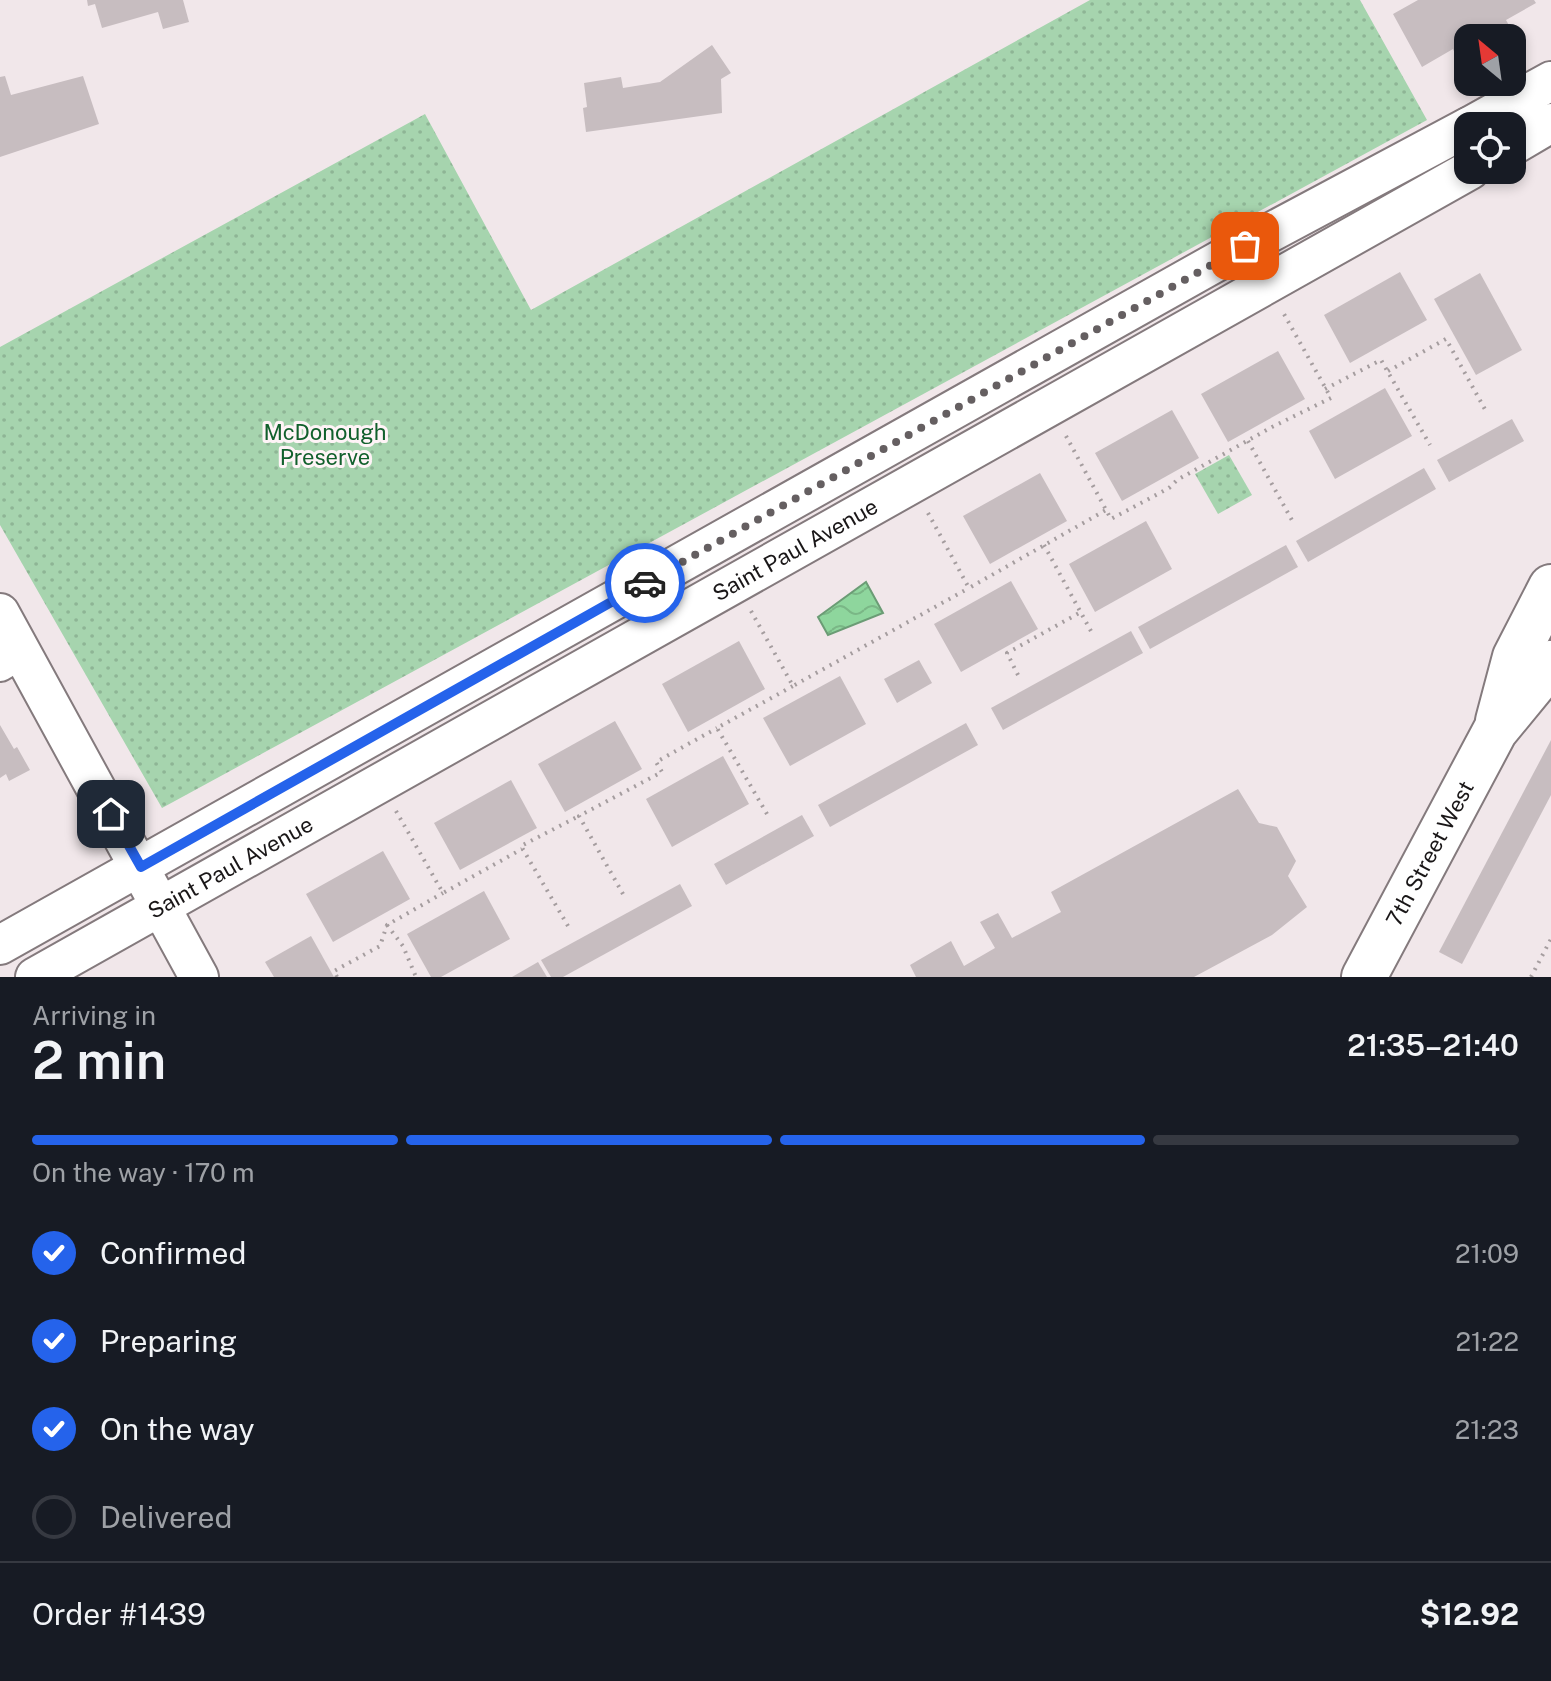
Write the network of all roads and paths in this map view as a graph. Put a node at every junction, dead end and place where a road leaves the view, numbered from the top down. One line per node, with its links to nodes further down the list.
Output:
1 (1551, 81): 2 (street, Saint Paul Avenue)
2 (1495, 112)
3 (1551, 123): 5 (street)
4 (1454, 134): 34 (street, Saint Paul Avenue)
5 (1526, 138)
6 (1454, 179): 37 (street, Saint Paul Avenue)
7 (1284, 314): 9 (path)
8 (1388, 371): 9 (path); 10 (path); 13 (path)
9 (1325, 389): 12 (path)
10 (1487, 413)
11 (1066, 436): 14 (path)
12 (1248, 441): 14 (path); 16 (path)
13 (1430, 445)
14 (1106, 510): 17 (path)
15 (928, 513): 19 (path)
16 (1293, 522)
17 (1044, 545): 19 (path); 21 (path)
18 (1551, 587): 29 (main road, 7th Street West)
19 (969, 588): 27 (path)
20 (751, 611): 27 (path)
21 (1081, 612): 23 (path); 26 (path)
22 (0, 613): 24 (street)
23 (1092, 633)
24 (11, 660): 34 (street)
25 (1551, 663): 29 (main road, 7th Street West)
26 (1018, 675)
27 (793, 686): 28 (path)
28 (717, 728): 31 (path); 32 (path)
29 (1495, 731): 46 (main road, 7th Street West)
30 (396, 810): 35 (path)
31 (767, 814)
32 (579, 816): 33 (path); 36 (path)
33 (522, 849): 35 (path); 39 (path)
34 (141, 867): 37 (street); 41 (street, Saint Paul Avenue)
35 (443, 893): 38 (path)
36 (623, 894)
37 (162, 906): 42 (street, Saint Paul Avenue); 43 (street)
38 (387, 925): 44 (path); 45 (path)
39 (568, 926)
40 (1551, 939): 47 (path)
41 (0, 945)
42 (35, 977)
43 (199, 977)
44 (337, 977)
45 (416, 977)
46 (1364, 977)
47 (1531, 977)

